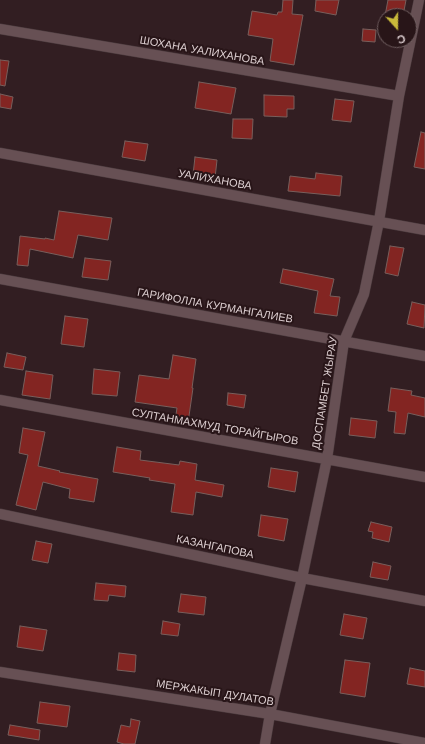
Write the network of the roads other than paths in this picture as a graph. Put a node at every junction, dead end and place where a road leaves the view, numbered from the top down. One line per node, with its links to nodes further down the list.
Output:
1 (419, 0): 3 (street, ДОСПАМБЕТ ЖЫРАУ)
2 (0, 29): 3 (street, ШОХАНА УАЛИХАНОВА)
3 (399, 96): 5 (street, ДОСПАМБЕТ ЖЫРАУ)
4 (0, 153): 5 (street, УАЛИХАНОВА)
5 (379, 221): 6 (street, УАЛИХАНОВА); 8 (street, ДОСПАМБЕТ ЖЫРАУ)
6 (425, 230)
7 (0, 280): 8 (street, ГАРИФОЛЛА КУРМАНГАЛИЕВ)
8 (344, 341): 9 (street, ГАРИФОЛЛА КУРМАНГАЛИЕВ); 11 (street, ДОСПАМБЕТ ЖЫРАУ)
9 (425, 356)
10 (0, 400): 11 (street, СУЛТАНМАХМУД ТОРАЙГЫРОВ)
11 (327, 459): 12 (street, СУЛТАНМАХМУД ТОРАЙГЫРОВ); 14 (street, ДОСПАМБЕТ ЖЫРАУ)
12 (425, 477)
13 (0, 514): 14 (street, КАЗАНГАПОВА)
14 (302, 578): 15 (street, КАЗАНГАПОВА); 17 (street, ДОСПАМБЕТ ЖЫРАУ)
15 (425, 601)
16 (0, 672): 17 (street, МЕРЖАКЫП ДУЛАТОВ)
17 (270, 714): 18 (street, МЕРЖАКЫП ДУЛАТОВ); 19 (street, ДОСПАМБЕТ ЖЫРАУ)
18 (425, 743)
19 (265, 744)

